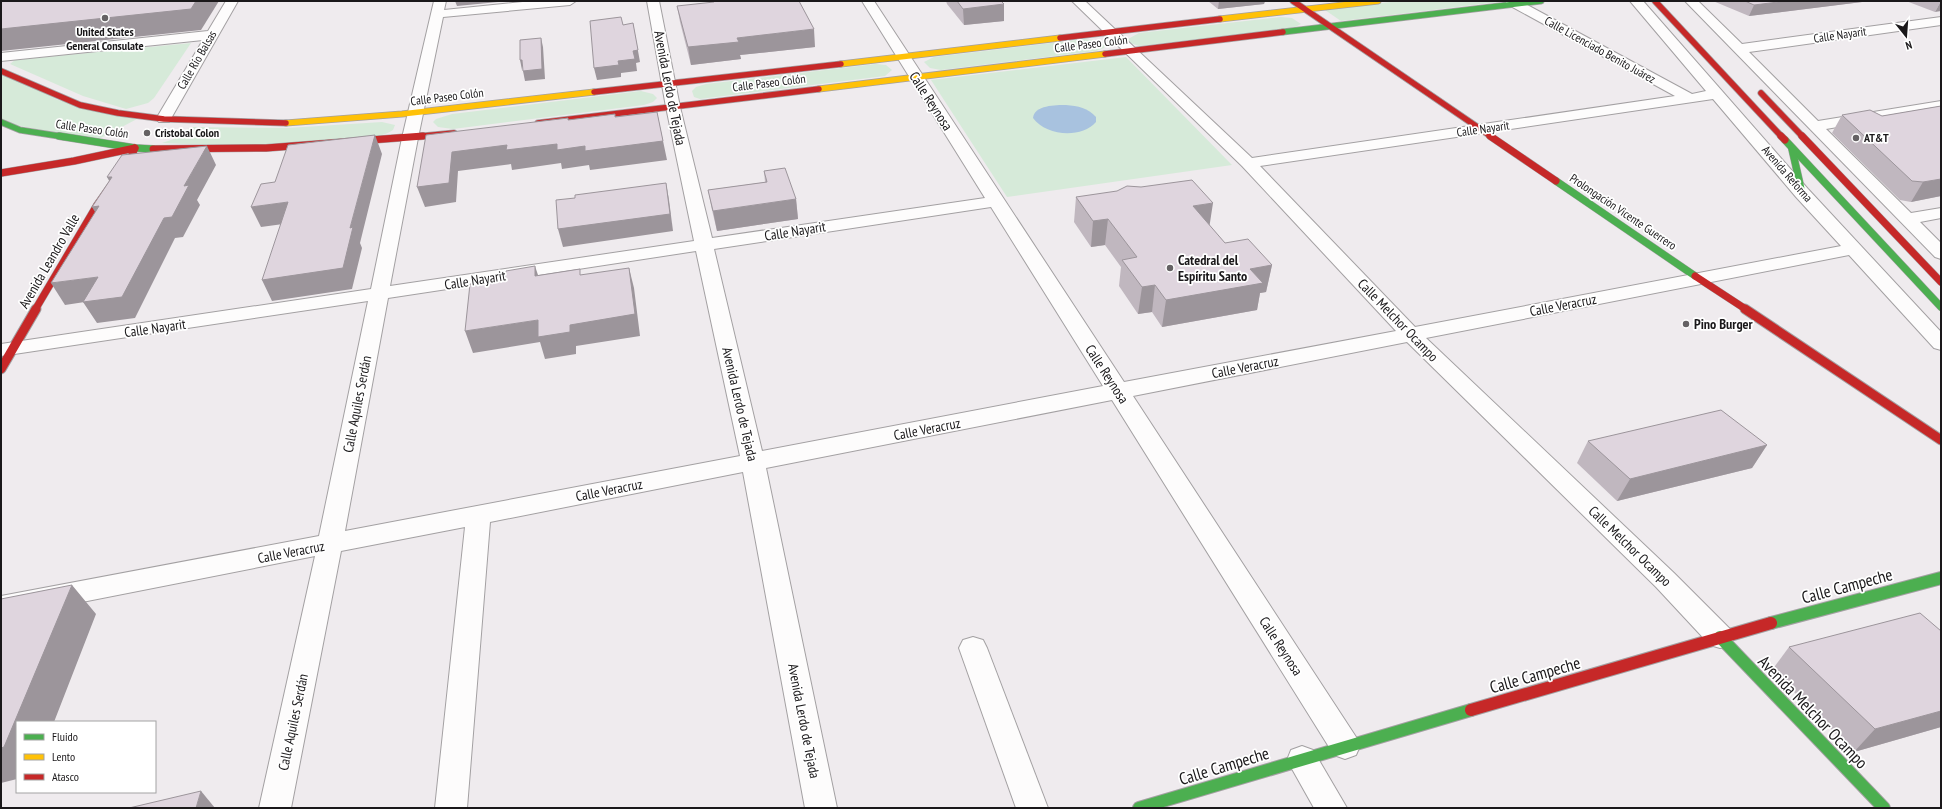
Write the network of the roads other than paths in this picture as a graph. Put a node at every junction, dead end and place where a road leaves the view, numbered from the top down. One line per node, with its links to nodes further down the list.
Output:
1 (232, 1): 18 (street, Calle Río Balsas)
2 (570, 1): 13 (street)
3 (653, 1): 25 (street, Avenida Lerdo de Tejada)
4 (868, 1): 21 (street, Calle Reynosa)
5 (1078, 1): 17 (street, Calle Melchor Ocampo)
6 (1294, 1): 14 (main road, Prolongación Vicente Guerrero)
7 (1378, 1): 14 (main road, Calle Paseo Colón)
8 (1541, 1): 12 (main road, Calle Paseo Colón)
9 (1636, 1): 27 (street, Avenida Reforma)
10 (1655, 1): 42 (main road, Avenida Reforma)
11 (1691, 1): 19 (street)
12 (1514, 2): 16 (main road, Calle Paseo Colón); 28 (street, Calle Licenciado Benito Juárez)
13 (438, 8): 31 (street, Calle Aquiles Serdán)
14 (1306, 9): 16 (main road, Prolongación Vicente Guerrero); 17 (main road, Calle Paseo Colón)
15 (1941, 21): 19 (street, Calle Nayarit)
16 (1332, 27): 20 (main road, Calle Paseo Colón); 37 (main road, Prolongación Vicente Guerrero)
17 (1112, 32): 20 (street, Calle Melchor Ocampo); 21 (main road, Calle Paseo Colón)
18 (211, 35): 22 (street); 32 (street, Calle Río Balsas)
19 (1738, 49): 36 (street)
20 (1130, 51): 24 (main road, Calle Paseo Colón); 43 (street, Calle Melchor Ocampo)
21 (902, 56): 24 (street, Calle Reynosa); 25 (main road, Calle Paseo Colón)
22 (1, 57)
23 (1, 71): 32 (main road, Calle Paseo Colón)
24 (916, 77): 30 (main road, Calle Paseo Colón); 46 (street, Calle Reynosa)
25 (668, 84): 30 (street, Avenida Lerdo de Tejada); 31 (main road, Calle Paseo Colón)
26 (1756, 88): 53 (main road)
27 (1718, 94): 28 (street, Calle Nayarit); 45 (street, Avenida Reforma)
28 (1690, 98): 37 (street, Calle Nayarit)
29 (1941, 105): 36 (street)
30 (673, 107): 35 (main road, Calle Paseo Colón); 49 (street, Avenida Lerdo de Tejada)
31 (416, 113): 32 (main road, Calle Paseo Colón); 39 (street, Calle Aquiles Serdán)
32 (164, 119): 34 (main road)
33 (1, 122): 41 (main road, Calle Paseo Colón)
34 (141, 124)
35 (530, 124)
36 (1815, 126): 48 (street)
37 (1481, 129): 43 (street, Calle Nayarit); 52 (main road, Prolongación Vicente Guerrero)
38 (467, 131): 39 (main road, Calle Paseo Colón)
39 (410, 138): 41 (main road, Calle Paseo Colón); 54 (street, Calle Aquiles Serdán)
40 (162, 140): 41 (main road)
41 (135, 148): 44 (main road); 58 (main road, Avenida Leandro Valle)
42 (1792, 148): 45 (main road); 55 (main road, Avenida Reforma)
43 (1248, 163): 56 (street, Calle Melchor Ocampo)
44 (1, 172)
45 (1802, 192): 50 (street, Avenida Reforma)
46 (997, 201): 49 (street, Calle Nayarit); 60 (street, Calle Reynosa)
47 (1941, 213): 48 (street)
48 (1909, 219): 51 (street)
49 (704, 245): 54 (street, Calle Nayarit); 62 (street, Avenida Lerdo de Tejada)
50 (1853, 250): 52 (street, Calle Veracruz); 57 (street, Avenida Reforma)
51 (1941, 253)
52 (1700, 279): 56 (street, Calle Veracruz); 61 (main road, Prolongación Vicente Guerrero)
53 (1941, 282)
54 (378, 294): 58 (street, Calle Nayarit); 64 (street, Calle Aquiles Serdán)
55 (1941, 307)
56 (1410, 334): 60 (street, Calle Veracruz); 67 (street, Calle Melchor Ocampo)
57 (1941, 344)
58 (7, 350): 59 (main road, Avenida Leandro Valle)
59 (1, 369)
60 (1119, 392): 62 (street, Calle Veracruz); 69 (street, Calle Reynosa)
61 (1941, 440)
62 (753, 462): 63 (street, Calle Veracruz); 73 (street, Avenida Lerdo de Tejada)
63 (478, 516): 64 (street, Calle Veracruz); 72 (street)
64 (330, 544): 66 (street, Calle Veracruz); 71 (street, Calle Aquiles Serdán)
65 (1941, 578): 67 (main road, Calle Campeche)
66 (1, 607)
67 (1720, 637): 69 (main road, Calle Campeche); 77 (main road, Avenida Melchor Ocampo)
68 (973, 648): 74 (street)
69 (1345, 746): 70 (main road, Calle Campeche)
70 (1302, 760): 75 (main road, Calle Campeche); 76 (street)
71 (275, 808)
72 (451, 808)
73 (821, 808)
74 (1032, 808)
75 (1139, 808)
76 (1331, 808)
77 (1884, 808)

